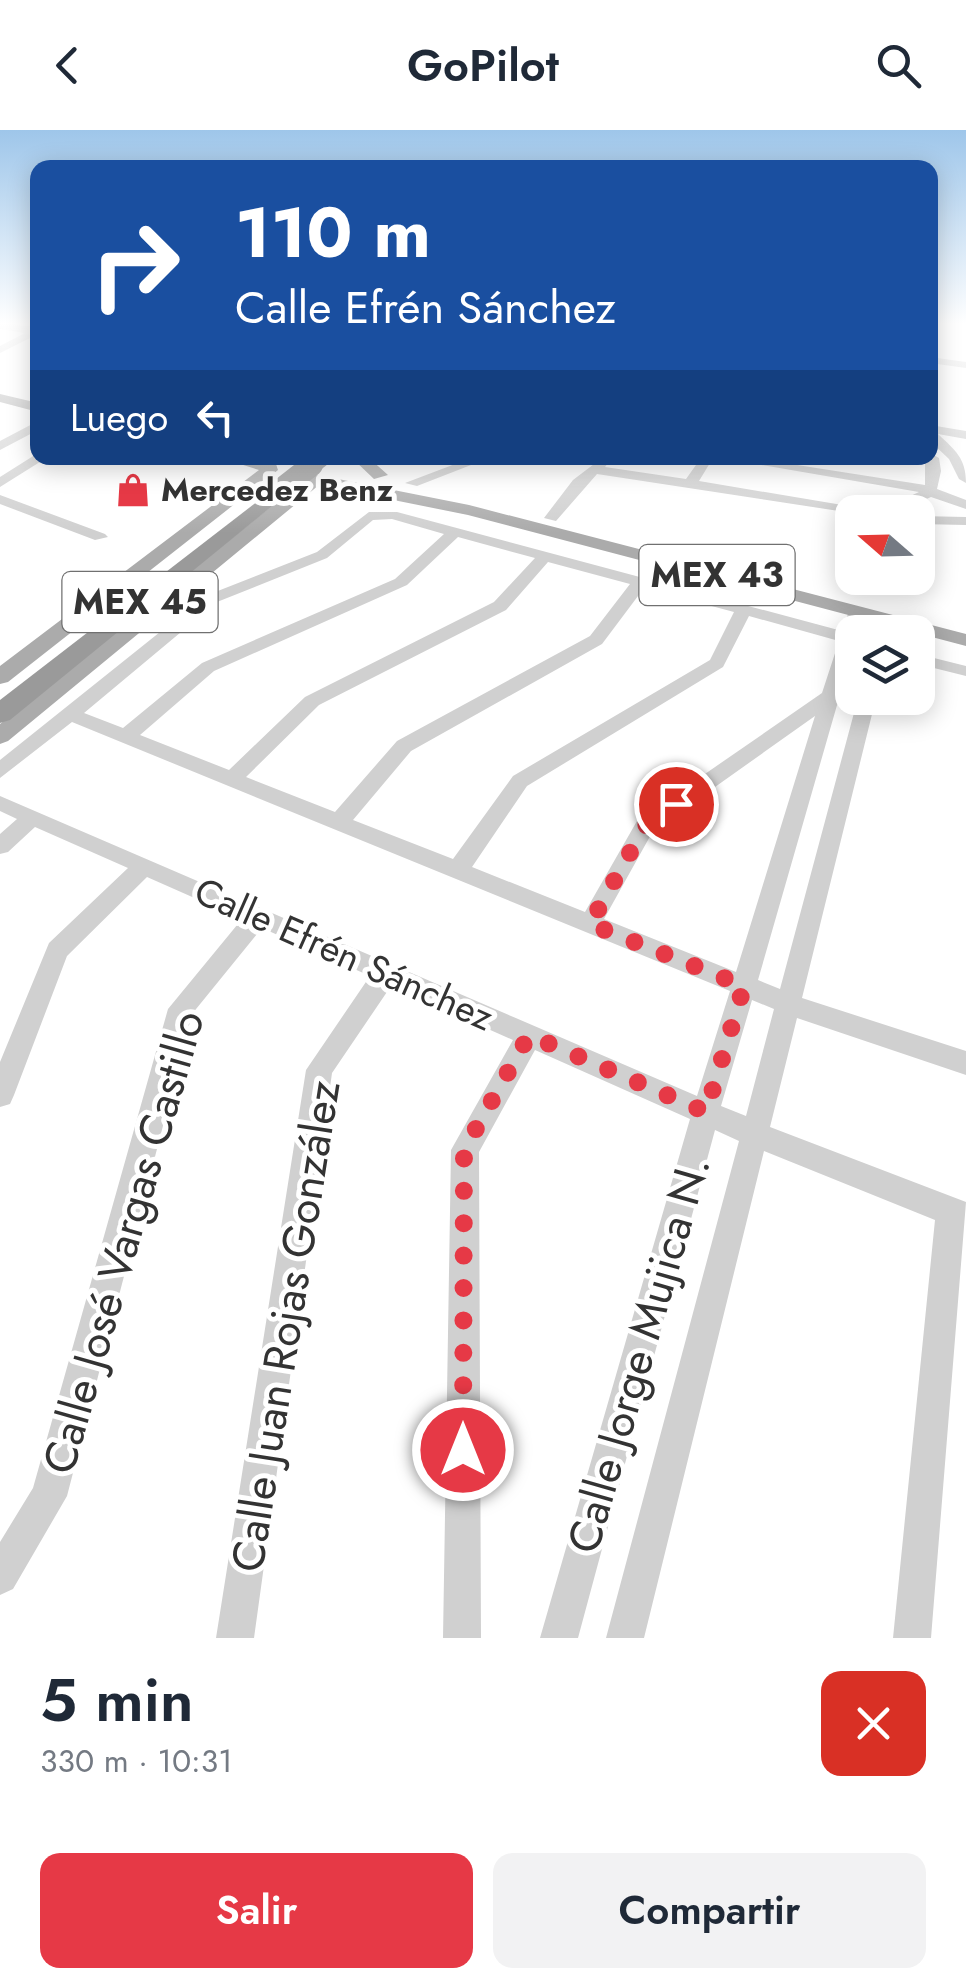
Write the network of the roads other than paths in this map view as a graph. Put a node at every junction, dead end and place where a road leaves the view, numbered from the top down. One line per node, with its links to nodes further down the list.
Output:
1 (0, 398): 2 (main road)
2 (30, 406)
3 (30, 429): 7 (street)
4 (938, 432): 5 (street)
5 (966, 434)
6 (938, 438): 8 (street)
7 (0, 446)
8 (960, 456): 22 (street)
9 (30, 462): 26 (street)
10 (239, 465): 21 (main road)
11 (313, 465): 21 (highway, MEX 45, bridge)
12 (333, 465): 23 (main road)
13 (342, 465): 24 (main road, MEX 43)
14 (364, 465): 24 (main road)
15 (462, 465): 27 (street)
16 (598, 465): 20 (street)
17 (703, 465): 25 (street)
18 (772, 465): 28 (street)
19 (933, 465): 28 (street)
20 (593, 469): 25 (street); 33 (street)
21 (269, 476): 23 (main road, MEX 43); 51 (main road); 53 (highway, MEX 45); 55 (highway, MEX 45)
22 (966, 479)
23 (316, 480): 24 (main road, MEX 43); 36 (main road)
24 (373, 482): 27 (main road, MEX 43); 36 (main road); 44 (main road, MEX 43)
25 (691, 482): 32 (street)
26 (0, 483)
27 (412, 483): 33 (main road, MEX 43)
28 (930, 490): 29 (street); 31 (street)
29 (923, 495)
30 (0, 499): 38 (street)
31 (966, 505)
32 (835, 506)
33 (551, 518): 41 (main road, MEX 43)
34 (935, 520): 35 (street)
35 (966, 521)
36 (260, 525): 58 (main road)
37 (456, 532): 39 (street); 56 (street); 59 (street)
38 (100, 537)
39 (545, 556): 40 (street); 61 (street)
40 (640, 582): 42 (street); 64 (street)
41 (822, 586): 43 (main road); 45 (main road, MEX 43)
42 (744, 610): 46 (street); 67 (street)
43 (868, 615)
44 (835, 624)
45 (966, 624)
46 (835, 626)
47 (935, 635): 48 (main road, MEX 43)
48 (966, 640)
49 (935, 662): 50 (street)
50 (966, 670)
51 (0, 677)
52 (835, 683): 54 (street, Calle Jorge Mujica N.)
53 (0, 694)
54 (831, 696): 69 (street); 71 (street, Calle Jorge Mujica N.)
55 (0, 714)
56 (70, 714): 59 (street); 60 (street)
57 (864, 715): 72 (street)
58 (0, 736)
59 (126, 736): 61 (street)
60 (0, 771)
61 (232, 779): 64 (street)
62 (0, 803): 63 (street, Calle Efrén Sánchez)
63 (32, 817): 65 (street); 66 (street, Calle Efrén Sánchez)
64 (339, 822): 67 (street)
65 (0, 846)
66 (144, 866): 68 (street, Calle Efrén Sánchez); 75 (street)
67 (458, 870): 69 (street)
68 (259, 916): 70 (street, Calle Efrén Sánchez); 79 (street, Calle José Vargas Castillo)
69 (590, 924): 71 (street)
70 (387, 972): 73 (street, Calle Efrén Sánchez); 80 (street, Calle Juan Rojas González)
71 (744, 986): 72 (street); 76 (street, Calle Jorge Mujica N.)
72 (788, 1004): 74 (street); 77 (street)
73 (529, 1035): 76 (street, Calle Efrén Sánchez); 81 (street)
74 (965, 1054)
75 (0, 1096)
76 (706, 1112): 77 (street, Calle Efrén Sánchez); 82 (street, Calle Jorge Mujica N.)
77 (755, 1134): 78 (street, Calle Efrén Sánchez); 83 (street)
78 (958, 1214): 84 (street)
79 (0, 1576)
80 (236, 1638)
81 (462, 1638)
82 (559, 1638)
83 (625, 1638)
84 (912, 1638)

